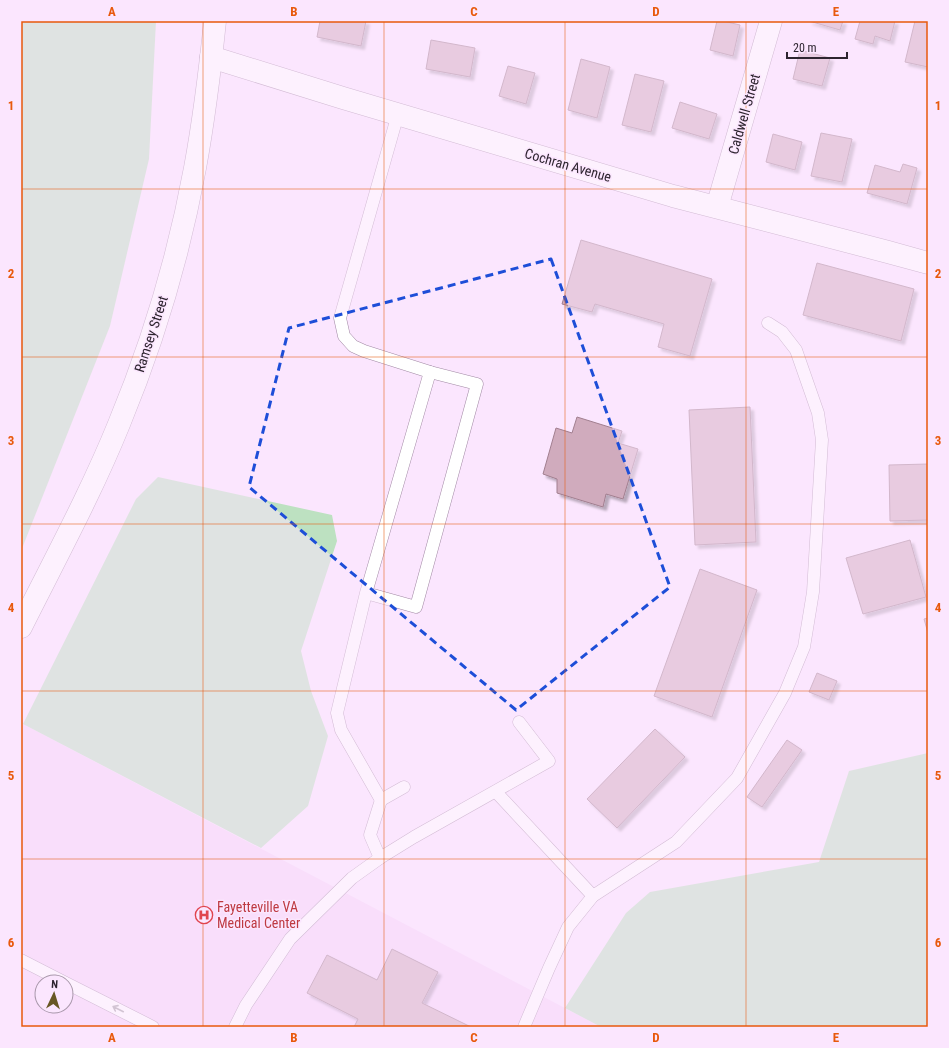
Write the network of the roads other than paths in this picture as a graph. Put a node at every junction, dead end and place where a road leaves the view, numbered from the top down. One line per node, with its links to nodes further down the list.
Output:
1 (215, 21): 3 (street, Ramsey Street)
2 (771, 21): 5 (street, Caldwell Street)
3 (211, 57): 4 (street, Cochran Avenue); 10 (street, Ramsey Street)
4 (398, 114): 5 (street, Cochran Avenue); 8 (lane)
5 (716, 207): 6 (street, Cochran Avenue)
6 (928, 263)
7 (768, 323): 16 (lane)
8 (430, 372): 9 (lane); 9 (lane)
9 (366, 593): 14 (lane)
10 (21, 626)
11 (519, 722): 13 (lane)
12 (404, 787): 14 (lane)
13 (496, 792): 15 (lane); 16 (lane)
14 (381, 800): 15 (lane)
15 (380, 858): 21 (lane)
16 (593, 896): 22 (lane)
17 (21, 960): 18 (lane)
18 (49, 974)
19 (74, 987): 20 (lane, one-way to 19)
20 (153, 1027)
21 (235, 1027)
22 (524, 1027)

